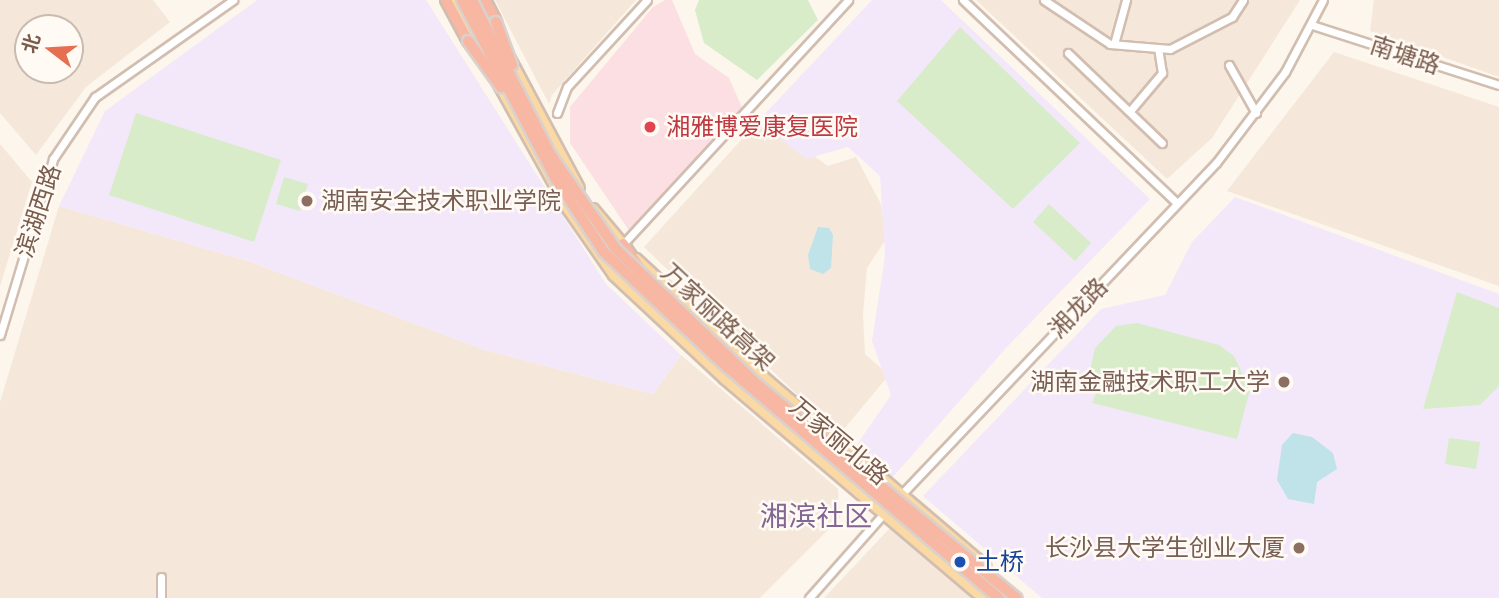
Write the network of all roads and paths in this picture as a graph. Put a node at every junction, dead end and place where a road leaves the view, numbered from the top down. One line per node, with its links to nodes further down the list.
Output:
1 (233, 0): 28 (street, 滨湖西路)
2 (446, 0): 24 (highway, bridge)
3 (455, 0): 31 (main road, 万家丽北路)
4 (462, 0): 24 (highway, 万家丽路高架, bridge)
5 (472, 0): 24 (highway, 万家丽路高架, bridge)
6 (479, 0): 27 (main road, 万家丽北路)
7 (485, 0): 24 (highway, bridge)
8 (647, 0): 22 (street)
9 (848, 0): 27 (street)
10 (963, 0): 26 (street)
11 (1044, 0): 16 (street)
12 (1126, 0): 16 (street)
13 (1243, 0): 17 (street)
14 (1323, 0): 15 (street, 湘龙路)
15 (1311, 25): 20 (street, 南塘路); 23 (street, 湘龙路)
16 (1114, 44): 17 (street)
17 (1158, 48): 21 (street)
18 (1068, 53): 21 (street)
19 (1229, 65): 23 (street)
20 (1499, 85)
21 (1130, 111): 25 (street)
22 (556, 113)
23 (1256, 113): 26 (street, 湘龙路)
24 (526, 115): 29 (highway, 万家丽路高架, bridge); 36 (highway, 万家丽路高架, bridge)
25 (1162, 143)
26 (1176, 202): 30 (street, 湘龙路)
27 (623, 244): 29 (highway, bridge); 30 (main road, 万家丽北路)
28 (0, 335)
29 (832, 445): 37 (highway, 万家丽路高架, bridge)
30 (902, 494): 31 (street, 湘龙路); 38 (main road, 万家丽北路)
31 (884, 514): 34 (street, 湘龙路); 35 (main road, 万家丽北路)
32 (162, 577): 33 (street)
33 (161, 598)
34 (809, 598)
35 (983, 598)
36 (999, 598)
37 (1016, 598)
38 (1022, 598)

